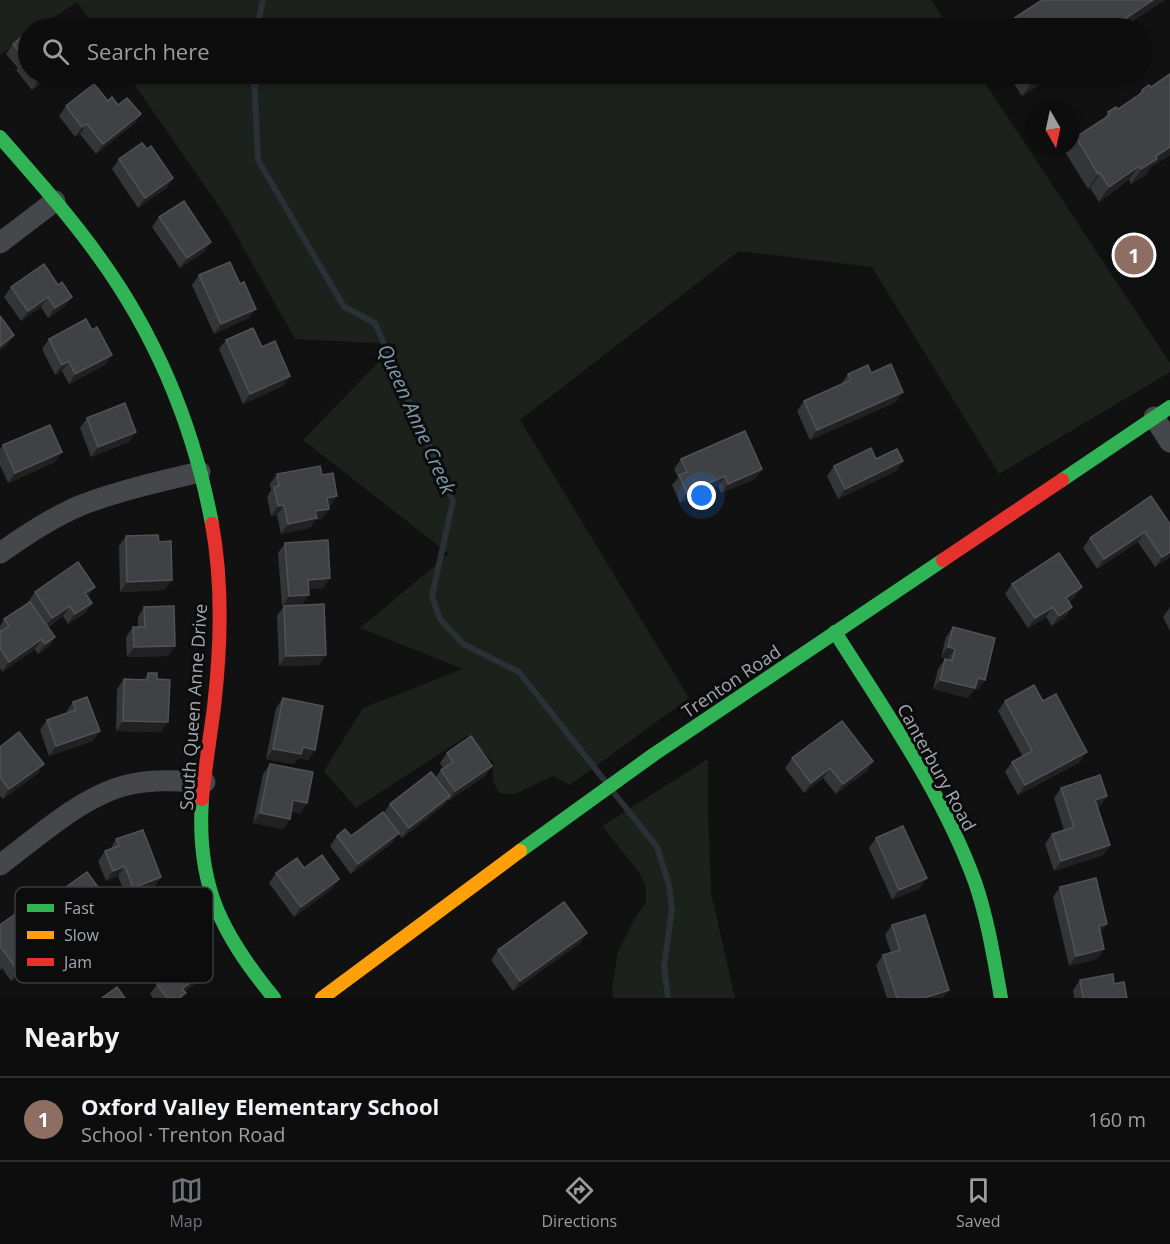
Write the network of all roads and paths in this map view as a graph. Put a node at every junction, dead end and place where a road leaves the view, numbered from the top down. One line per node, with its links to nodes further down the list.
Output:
1 (0, 137): 2 (street, South Queen Anne Drive)
2 (55, 201): 3 (street); 6 (street, South Queen Anne Drive)
3 (0, 243)
4 (1162, 412): 5 (street); 8 (street, Trenton Road)
5 (1170, 442)
6 (200, 472): 7 (street); 9 (street, South Queen Anne Drive)
7 (0, 553)
8 (835, 632): 14 (street, Trenton Road); 15 (street, Canterbury Road)
9 (205, 782): 10 (street); 11 (street, South Queen Anne Drive)
10 (0, 865)
11 (209, 887)
12 (213, 897): 13 (street, South Queen Anne Drive)
13 (274, 998)
14 (322, 998)
15 (1001, 998)

